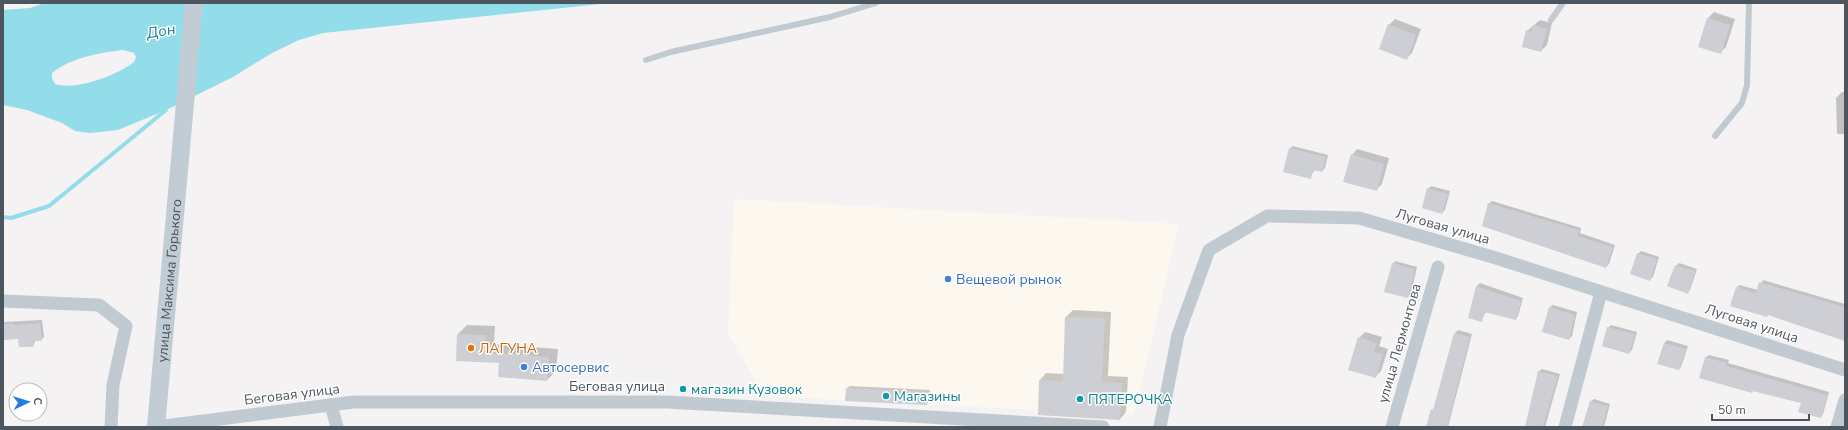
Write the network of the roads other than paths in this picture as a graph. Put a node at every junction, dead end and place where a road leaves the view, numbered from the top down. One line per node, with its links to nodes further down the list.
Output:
1 (194, 3): 15 (main road, улица Максима Горького)
2 (876, 3): 6 (lane)
3 (1563, 3): 5 (lane)
4 (1749, 3): 7 (lane)
5 (1551, 20)
6 (646, 60)
7 (1715, 136)
8 (1438, 267): 19 (street, улица Лермонтова)
9 (1601, 292): 11 (street, Луговая улица); 18 (street, Луговая улица); 20 (street)
10 (3, 301): 14 (street)
11 (1845, 370)
12 (1845, 400): 21 (street)
13 (331, 405): 15 (street, Беговая улица); 16 (street); 17 (street, Беговая улица)
14 (111, 427)
15 (156, 427)
16 (337, 427)
17 (1103, 427)
18 (1160, 427)
19 (1392, 427)
20 (1565, 427)
21 (1837, 427)

